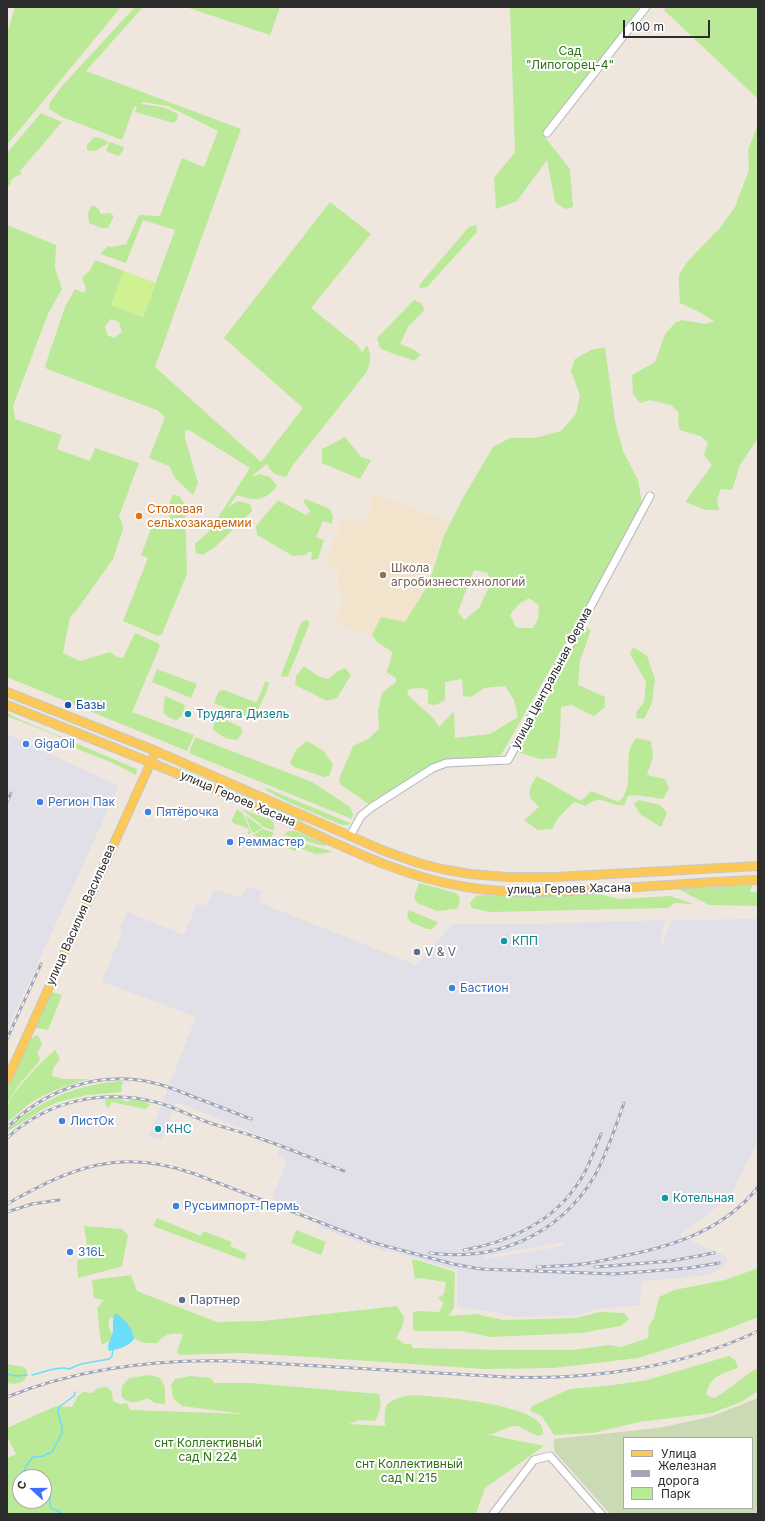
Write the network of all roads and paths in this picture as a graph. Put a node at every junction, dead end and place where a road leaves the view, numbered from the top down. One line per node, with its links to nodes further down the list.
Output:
1 (646, 7): 2 (street)
2 (547, 133)
3 (650, 496): 8 (street, улица Центральная Ферма)
4 (7, 692): 6 (main road, улица Героев Хасана)
5 (7, 705): 7 (main road, улица Героев Хасана)
6 (156, 750): 7 (main road, улица Василия Васильева); 8 (main road, улица Героев Хасана)
7 (151, 762): 10 (main road, улица Героев Хасана); 11 (main road, улица Василия Васильева)
8 (350, 836): 9 (main road, улица Героев Хасана)
9 (758, 866)
10 (758, 880)
11 (7, 1080)
12 (494, 1514): 13 (street)
13 (601, 1514)

